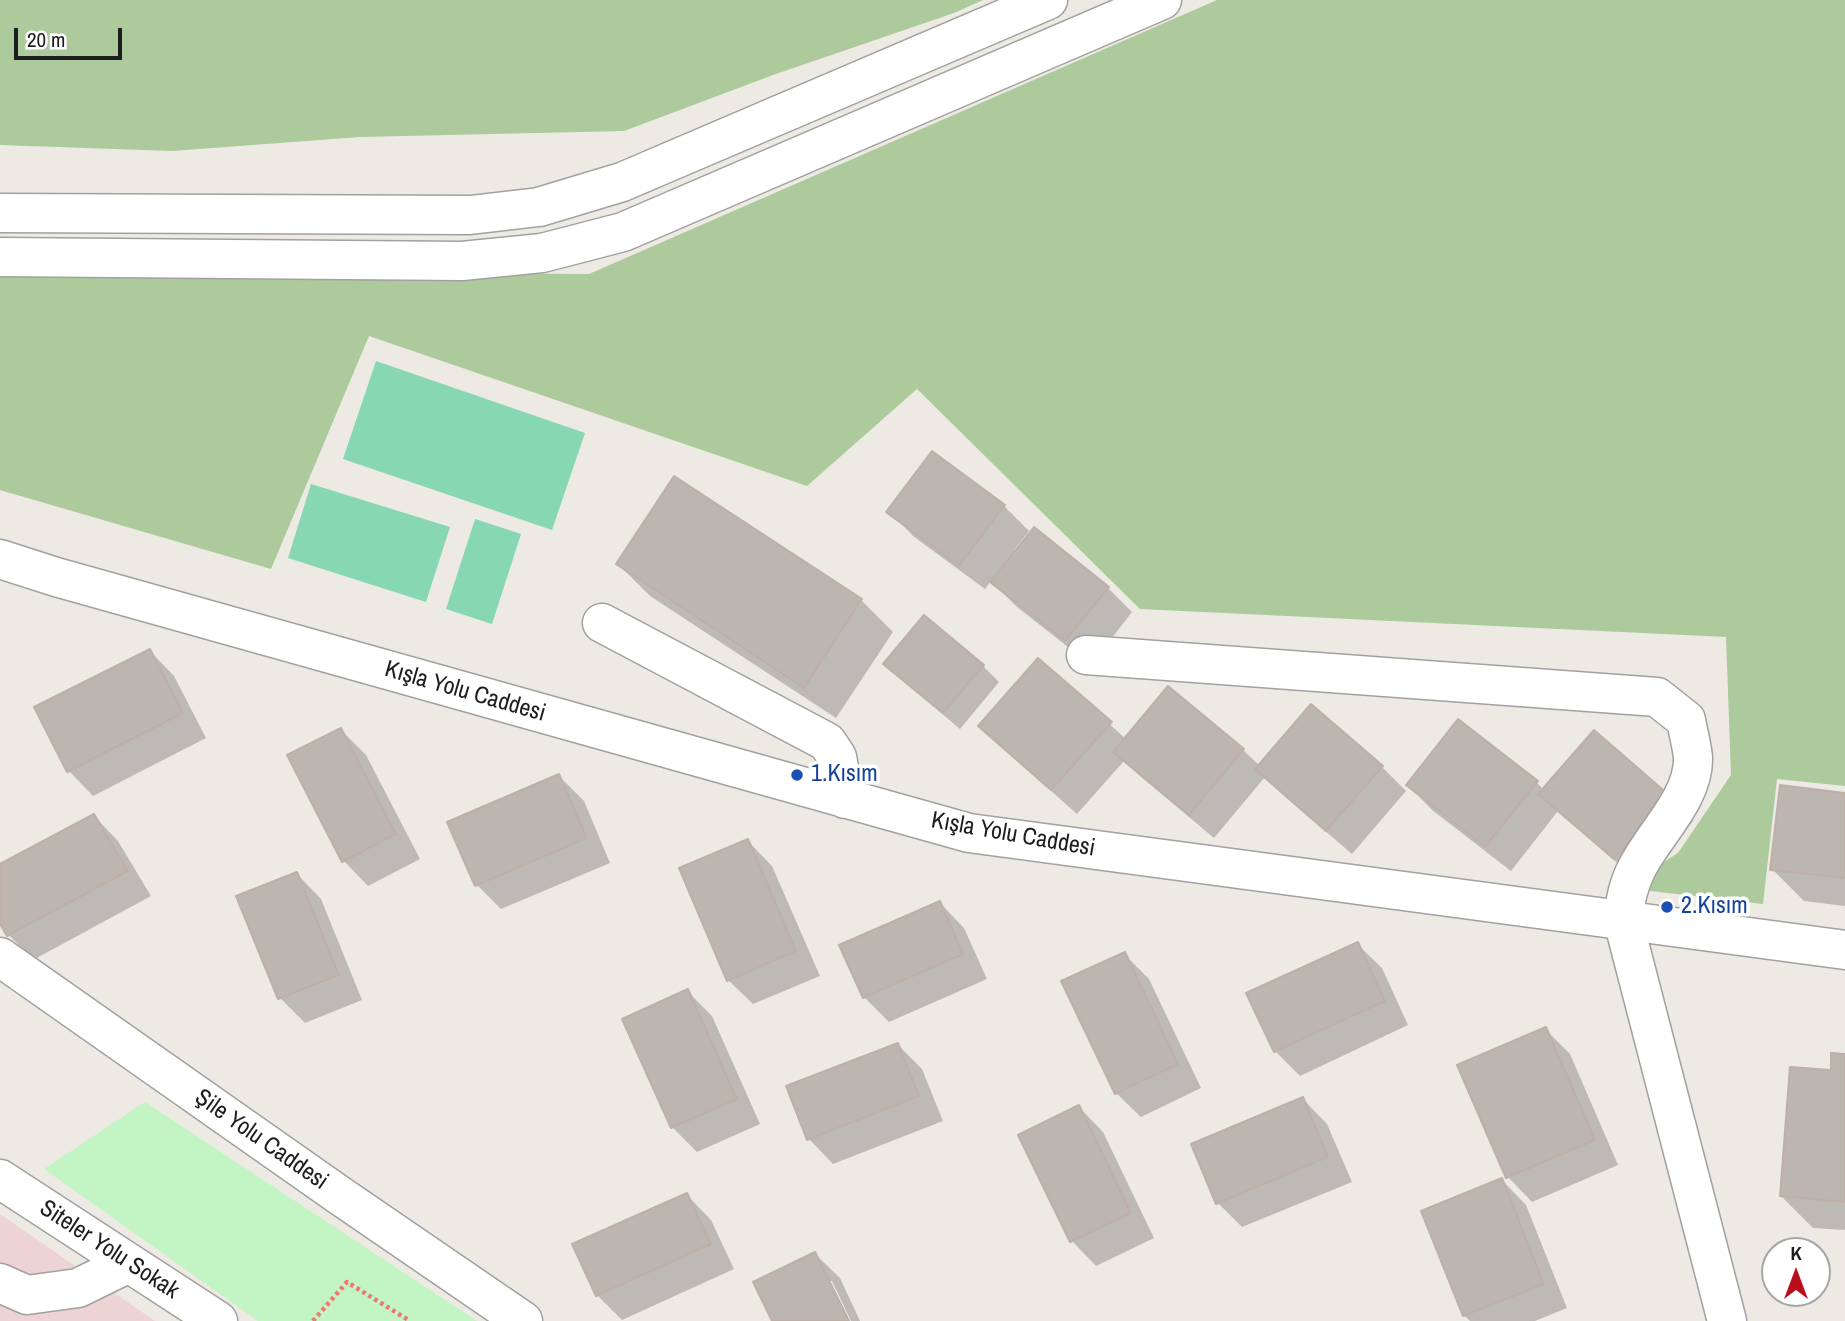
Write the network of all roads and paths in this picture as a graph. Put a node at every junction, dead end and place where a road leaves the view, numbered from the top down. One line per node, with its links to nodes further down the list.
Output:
1 (1048, 0): 3 (street)
2 (1163, 0): 7 (street)
3 (495, 212): 5 (street); 7 (street)
4 (1, 213): 5 (street); 6 (street)
5 (340, 215): 8 (street)
6 (1, 257): 8 (street)
7 (504, 257): 8 (street)
8 (340, 260)
9 (0, 559): 12 (street, Kışla Yolu Caddesi)
10 (602, 623): 12 (street)
11 (1086, 654): 13 (street)
12 (845, 799): 13 (street, Kışla Yolu Caddesi)
13 (1623, 920): 14 (street, Kışla Yolu Caddesi); 23 (street)
14 (1845, 950)
15 (0, 957): 22 (street, Şile Yolu Caddesi)
16 (0, 1179): 17 (street, Siteler Yolu Sokak)
17 (129, 1263): 18 (street); 19 (street, Siteler Yolu Sokak)
18 (0, 1283)
19 (218, 1321)
20 (313, 1321): 21 (path)
21 (410, 1321)
22 (523, 1321)
23 (1727, 1321)

